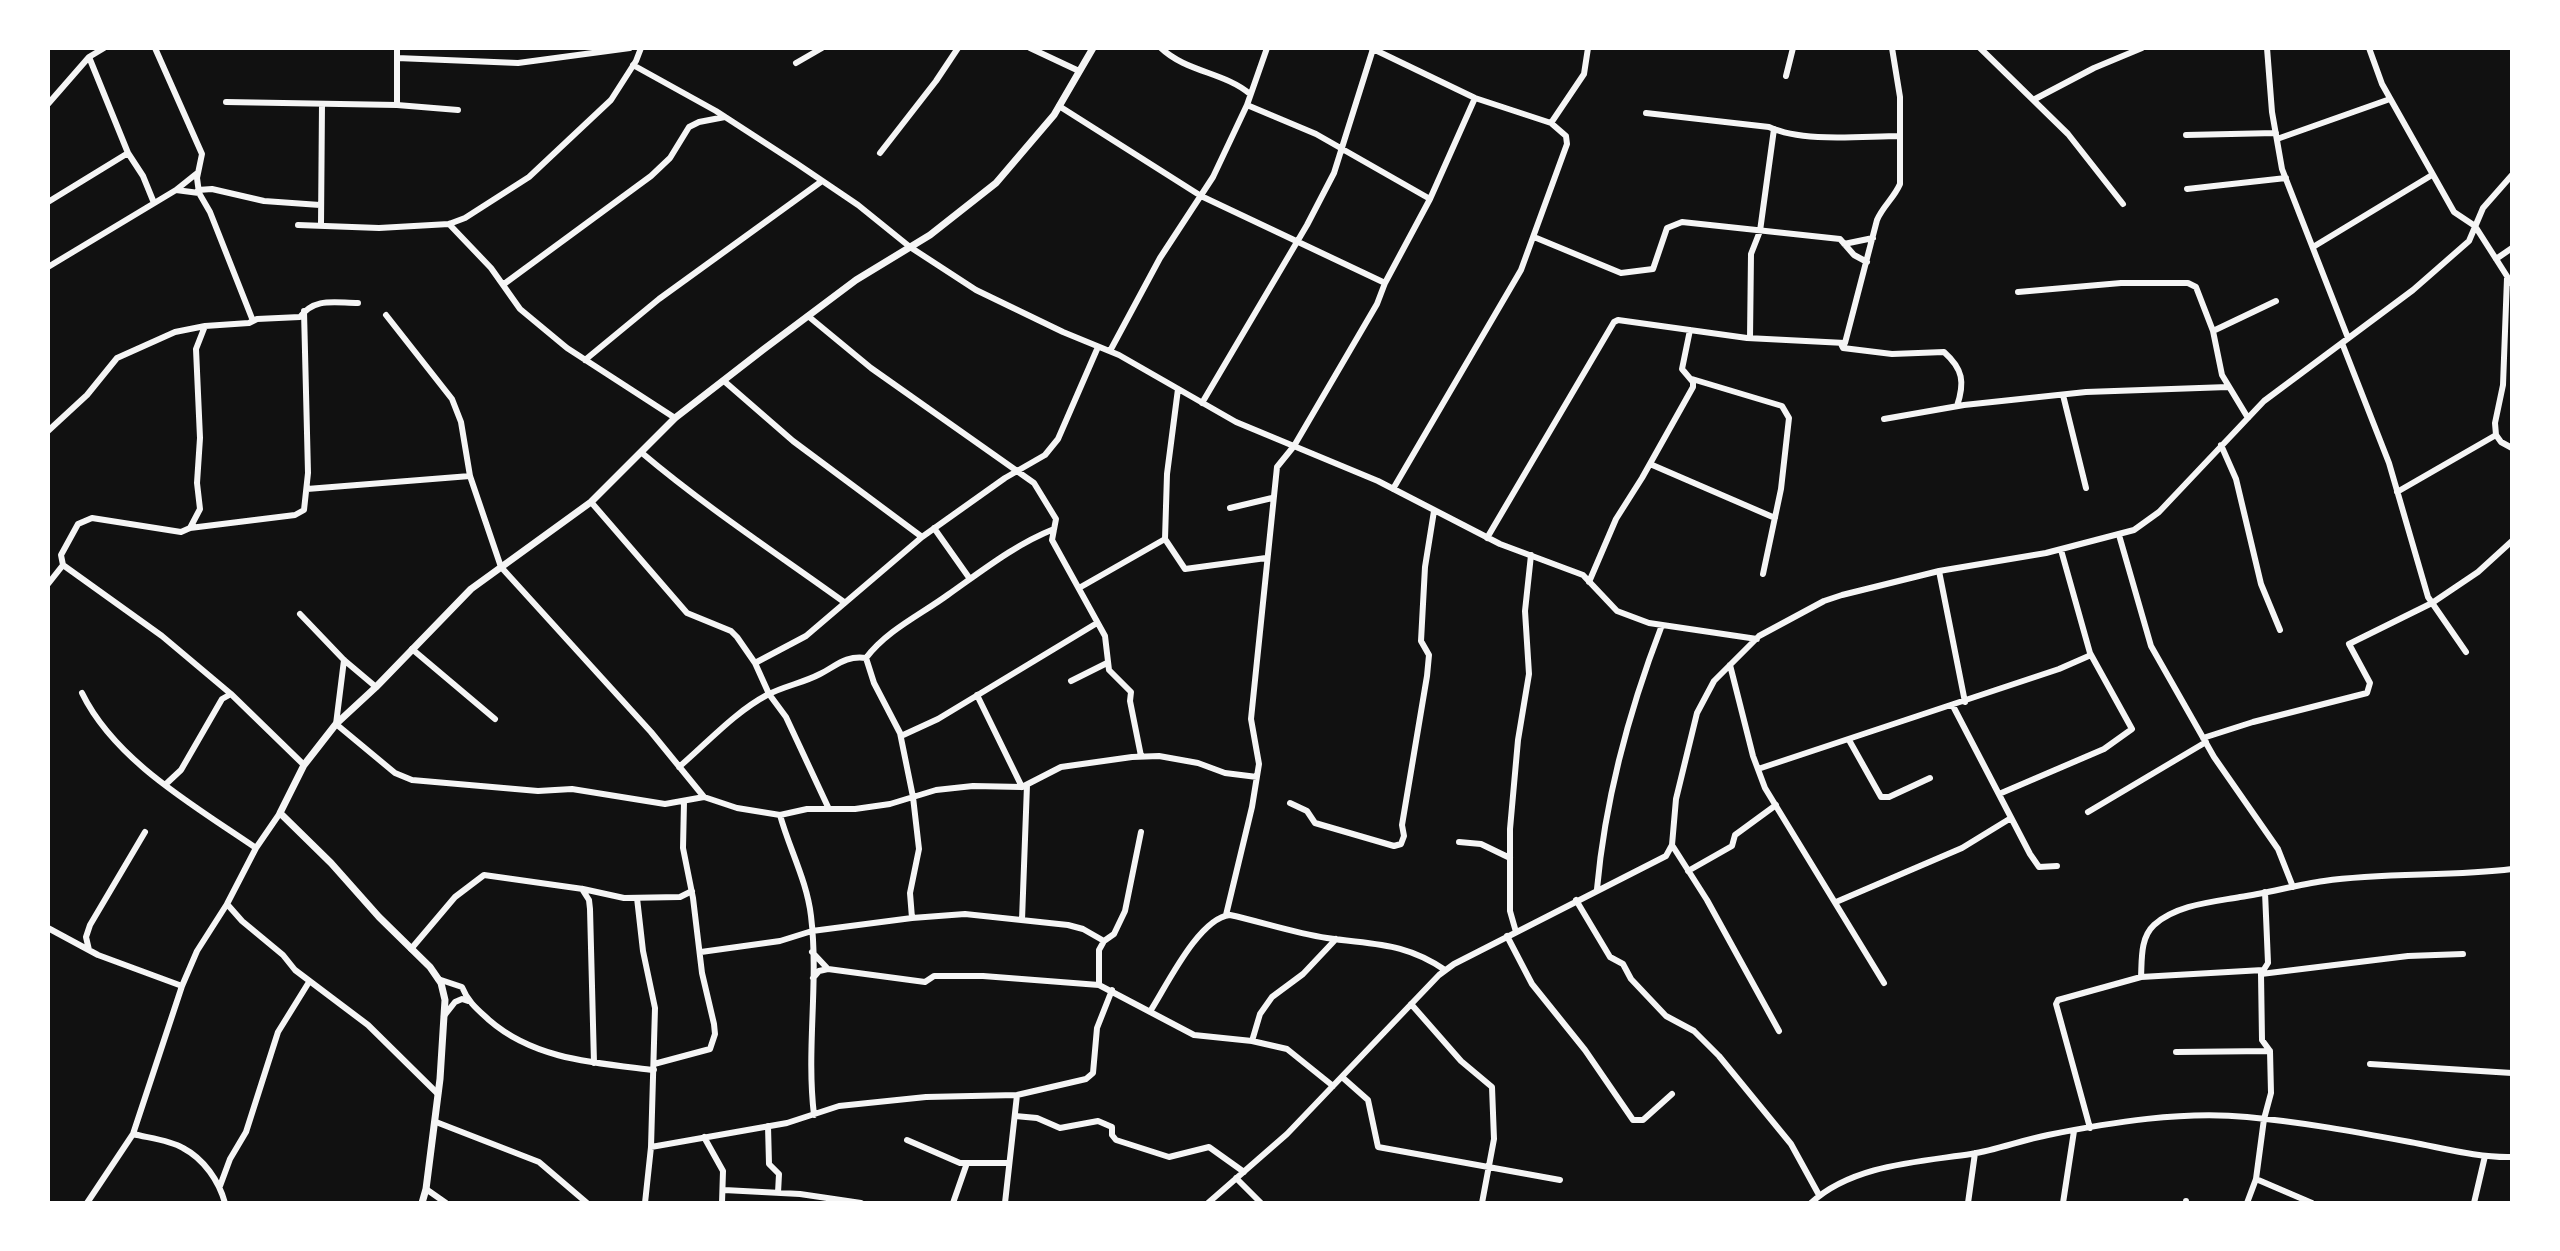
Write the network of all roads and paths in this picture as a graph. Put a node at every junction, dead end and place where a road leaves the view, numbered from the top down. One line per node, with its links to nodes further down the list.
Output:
1 (155, 48): 47 (street)
2 (397, 48): 21 (street)
3 (630, 48): 21 (street)
4 (641, 48): 23 (street)
5 (822, 48): 22 (street)
6 (958, 48): 46 (street)
7 (1030, 48): 24 (street)
8 (1093, 48): 24 (street)
9 (1161, 48): 26 (street)
10 (1267, 48): 26 (street)
11 (1372, 48): 27 (street); 44 (street)
12 (1588, 48): 39 (street)
13 (1793, 48): 25 (street)
14 (1892, 48): 42 (street)
15 (1980, 48): 28 (street)
16 (2142, 48): 28 (street)
17 (2267, 48): 43 (street)
18 (2369, 48): 29 (street)
19 (101, 49): 20 (street)
20 (89, 57): 31 (street); 45 (street)
21 (397, 58): 33 (street)
22 (796, 63)
23 (633, 65): 38 (street); 61 (street)
24 (1079, 71): 35 (street)
25 (1786, 76)
26 (1250, 94): 34 (street)
27 (1475, 98): 39 (street); 56 (street)
28 (2035, 99): 59 (street)
29 (2390, 99): 43 (street); 48 (street)
30 (226, 102): 32 (street)
31 (48, 104)
32 (322, 104): 33 (street); 60 (street)
33 (397, 105): 36 (street)
34 (1247, 105): 44 (street); 55 (street)
35 (1059, 106): 55 (street); 70 (street)
36 (458, 110)
37 (1646, 113): 40 (street)
38 (725, 117): 51 (street); 78 (street)
39 (1551, 123): 66 (street)
40 (1774, 129): 42 (street); 65 (street)
41 (2186, 135): 43 (street)
42 (1900, 136): 67 (street)
43 (2276, 136): 50 (street)
44 (1342, 147): 56 (street); 68 (street)
45 (128, 153): 57 (street); 58 (street)
46 (880, 153)
47 (199, 171): 53 (street); 54 (street)
48 (2432, 175): 64 (street); 71 (street)
49 (2512, 175): 64 (street)
50 (2286, 178): 52 (street); 71 (street)
51 (822, 181): 70 (street); 94 (street)
52 (2187, 189)
53 (176, 190): 54 (street); 58 (street)
54 (198, 192): 60 (street); 85 (street)
55 (1201, 196): 68 (street); 93 (street)
56 (1430, 199): 77 (street)
57 (48, 202)
58 (154, 203): 75 (street)
59 (2123, 204)
60 (320, 205): 63 (street)
61 (449, 224): 63 (street); 78 (street)
62 (298, 225): 63 (street)
63 (321, 225)
64 (2475, 226): 73 (street); 90 (street)
65 (1760, 231): 66 (street); 69 (street); 89 (street)
66 (1534, 237): 118 (street)
67 (1873, 238): 69 (street); 74 (street)
68 (1297, 241): 77 (street); 100 (street)
69 (1844, 244): 74 (street)
70 (910, 247): 84 (street); 92 (street)
71 (2313, 247): 90 (street)
72 (2512, 248): 73 (street)
73 (2496, 259): 76 (street)
74 (1867, 262): 91 (street)
75 (48, 267)
76 (2510, 281): 106 (street)
77 (1385, 283): 108 (street)
78 (504, 284): 94 (street)
79 (2018, 292): 88 (street)
80 (2276, 301): 88 (street)
81 (358, 303): 82 (street)
82 (304, 311): 85 (street); 117 (street)
83 (386, 315): 114 (street)
84 (808, 316): 96 (street); 113 (street)
85 (253, 321): 86 (street)
86 (205, 326): 105 (street); 125 (street)
87 (1690, 330): 89 (street); 95 (street); 130 (street)
88 (2213, 331): 97 (street)
89 (1750, 338): 91 (street)
90 (2345, 341): 103 (street); 119 (street)
91 (1841, 344): 101 (street)
92 (1098, 347): 93 (street); 111 (street)
93 (1110, 351): 98 (street)
94 (585, 360): 102 (street)
95 (1688, 378): 112 (street); 124 (street)
96 (724, 381): 102 (street); 129 (street)
97 (2228, 387): 99 (street); 103 (street)
98 (1178, 389): 100 (street); 131 (street)
99 (2063, 395): 101 (street); 116 (street)
100 (1202, 403): 108 (street)
101 (1957, 406): 104 (street)
102 (675, 418): 110 (street)
103 (2248, 418): 107 (street)
104 (1884, 419)
105 (48, 431)
106 (2496, 435): 109 (street); 119 (street)
107 (2221, 445): 128 (street); 149 (street)
108 (1294, 446): 118 (street); 120 (street)
109 (2512, 448)
110 (642, 453): 121 (street); 144 (street)
111 (1035, 462): 113 (street); 115 (street)
112 (1650, 464): 124 (street); 141 (street)
113 (1016, 470): 115 (street); 126 (street)
114 (470, 476): 117 (street); 137 (street)
115 (1034, 483): 127 (street)
116 (2086, 488)
117 (307, 489): 125 (street)
118 (1393, 489): 123 (street)
119 (2397, 492): 145 (street)
120 (1272, 498): 122 (street); 135 (street)
121 (591, 502): 137 (street); 156 (street)
122 (1230, 508)
123 (1434, 511): 130 (street); 184 (street)
124 (1775, 518): 139 (street)
125 (190, 528): 136 (street)
126 (934, 528): 129 (street); 140 (street)
127 (1054, 529): 140 (street); 143 (street)
128 (2119, 535): 133 (street); 171 (street)
129 (922, 537): 144 (street)
130 (1487, 538): 134 (street)
131 (1165, 539): 135 (street); 143 (street)
132 (2512, 541): 145 (street)
133 (2061, 550): 138 (street); 153 (street)
134 (1531, 555): 141 (street); 196 (street)
135 (1266, 558): 176 (street)
136 (63, 565): 142 (street); 162 (street)
137 (501, 567): 151 (street); 174 (street)
138 (1939, 571): 150 (street); 165 (street)
139 (1763, 574)
140 (970, 579): 154 (street)
141 (1589, 582): 148 (street)
142 (48, 584)
143 (1079, 588): 147 (street)
144 (844, 602): 156 (street)
145 (2432, 603): 152 (street); 171 (street)
146 (300, 614): 155 (street)
147 (1097, 623): 157 (street); 164 (street)
148 (1662, 625): 150 (street); 202 (street)
149 (2280, 630)
150 (1757, 639): 158 (street)
151 (412, 649): 160 (street); 167 (street)
152 (2466, 652)
153 (2091, 655): 165 (street); 180 (street)
154 (866, 658): 163 (street); 169 (street)
155 (344, 660): 160 (street); 168 (street)
156 (755, 663): 163 (street)
157 (1107, 663): 159 (street); 172 (street)
158 (1730, 665): 175 (street); 194 (street)
159 (1071, 681)
160 (376, 687): 168 (street)
161 (82, 693): 178 (street)
162 (231, 694): 173 (street); 178 (street)
163 (769, 694): 174 (street); 186 (street)
164 (977, 695): 169 (street); 179 (street)
165 (1965, 702): 166 (street)
166 (1953, 706): 170 (street); 180 (street)
167 (495, 719)
168 (336, 724): 173 (street); 183 (street)
169 (901, 736): 182 (street)
170 (1849, 740): 175 (street); 177 (street)
171 (2205, 740): 187 (street); 200 (street)
172 (1141, 756): 176 (street); 179 (street)
173 (304, 765): 188 (street)
174 (679, 767): 181 (street)
175 (1758, 769): 185 (street)
176 (1257, 777): 211 (street)
177 (1930, 778)
178 (166, 784): 195 (street)
179 (1025, 786): 182 (street); 213 (street)
180 (1999, 794): 190 (street)
181 (704, 797): 183 (street); 189 (street)
182 (913, 797): 186 (street); 212 (street)
183 (684, 802): 203 (street)
184 (1290, 803)
185 (1776, 805): 199 (street); 208 (street)
186 (828, 807): 189 (street)
187 (2088, 812)
188 (280, 813): 195 (street); 220 (street)
189 (780, 815): 215 (street)
190 (2011, 818): 197 (street); 208 (street)
191 (145, 832): 221 (street)
192 (1141, 832): 219 (street)
193 (1459, 842): 196 (street)
194 (1672, 845): 199 (street); 202 (street)
195 (256, 848): 209 (street)
196 (1510, 858): 216 (street)
197 (2057, 866)
198 (2512, 869): 200 (street)
199 (1688, 871): 240 (street)
200 (2293, 887): 204 (street)
201 (581, 889): 206 (street); 220 (street); 244 (street)
202 (1597, 889): 207 (street)
203 (692, 891): 205 (street); 210 (street)
204 (2265, 892): 227 (street); 228 (street)
205 (680, 897): 206 (street); 210 (street)
206 (637, 898): 246 (street)
207 (1576, 900): 216 (street); 278 (street)
208 (1836, 902): 232 (street)
209 (227, 904): 231 (street); 234 (street)
210 (695, 906): 222 (street)
211 (1226, 915): 218 (street); 238 (street)
212 (912, 918): 213 (street); 215 (street)
213 (1022, 920): 219 (street)
214 (48, 928): 221 (street)
215 (812, 931): 222 (street); 223 (street)
216 (1516, 932): 217 (street)
217 (1507, 936): 226 (street); 251 (street)
218 (1336, 939): 226 (street); 241 (street)
219 (1104, 941): 233 (street)
220 (411, 949): 230 (street)
221 (89, 950): 234 (street)
222 (701, 952): 246 (street)
223 (812, 952): 225 (street); 229 (street)
224 (2463, 954): 227 (street)
225 (828, 969): 229 (street); 233 (street)
226 (1445, 970): 237 (street)
227 (2262, 972): 228 (street); 242 (street)
228 (2141, 977): 258 (street)
229 (813, 978): 253 (street)
230 (438, 979): 236 (street); 239 (street)
231 (309, 982): 250 (street); 274 (street)
232 (1884, 983)
233 (1099, 985): 235 (street)
234 (182, 986): 260 (street)
235 (1112, 990): 238 (street); 252 (street)
236 (468, 1001): 239 (street); 244 (street)
237 (1411, 1004): 248 (street); 269 (street)
238 (1151, 1010): 241 (street)
239 (444, 1016): 250 (street)
240 (1779, 1031)
241 (1252, 1041): 249 (street)
242 (2270, 1051): 243 (street); 255 (street)
243 (2176, 1052)
244 (594, 1063): 246 (street)
245 (2370, 1064): 247 (street)
246 (654, 1067): 263 (street)
247 (2512, 1073)
248 (1342, 1077): 249 (street); 269 (street)
249 (1333, 1086): 270 (street)
250 (438, 1094): 256 (street)
251 (1672, 1094)
252 (1017, 1095): 253 (street); 254 (street)
253 (814, 1115): 257 (street)
254 (1015, 1116): 268 (street); 270 (street)
255 (2264, 1119): 258 (street); 265 (street); 272 (street)
256 (436, 1122): 275 (street); 283 (street)
257 (768, 1126): 261 (street); 277 (street)
258 (2090, 1128): 259 (street)
259 (2074, 1131): 264 (street); 294 (street)
260 (133, 1134): 274 (street); 279 (street)
261 (704, 1137): 263 (street); 276 (street)
262 (907, 1140): 267 (street)
263 (651, 1147): 284 (street)
264 (1975, 1153): 278 (street); 293 (street)
265 (2485, 1156): 266 (street); 297 (street)
266 (2512, 1157)
267 (967, 1163): 268 (street); 287 (street)
268 (1009, 1163): 288 (street)
269 (1488, 1167): 273 (street); 291 (street)
270 (1244, 1172): 271 (street)
271 (1236, 1178): 289 (street); 290 (street)
272 (2256, 1179): 295 (street); 296 (street)
273 (1560, 1180)
274 (220, 1186): 280 (street)
275 (426, 1189): 281 (street); 282 (street)
276 (724, 1190): 277 (street); 285 (street)
277 (778, 1193): 286 (street)
278 (1819, 1195): 292 (street)
279 (90, 1202)
280 (225, 1203)
281 (422, 1203)
282 (446, 1203)
283 (587, 1203)
284 (645, 1203)
285 (722, 1203)
286 (861, 1203)
287 (953, 1203)
288 (1005, 1203)
289 (1208, 1203)
290 (1261, 1203)
291 (1482, 1203)
292 (1811, 1203)
293 (1968, 1203)
294 (2063, 1203)
295 (2247, 1203)
296 (2312, 1203)
297 (2474, 1203)

